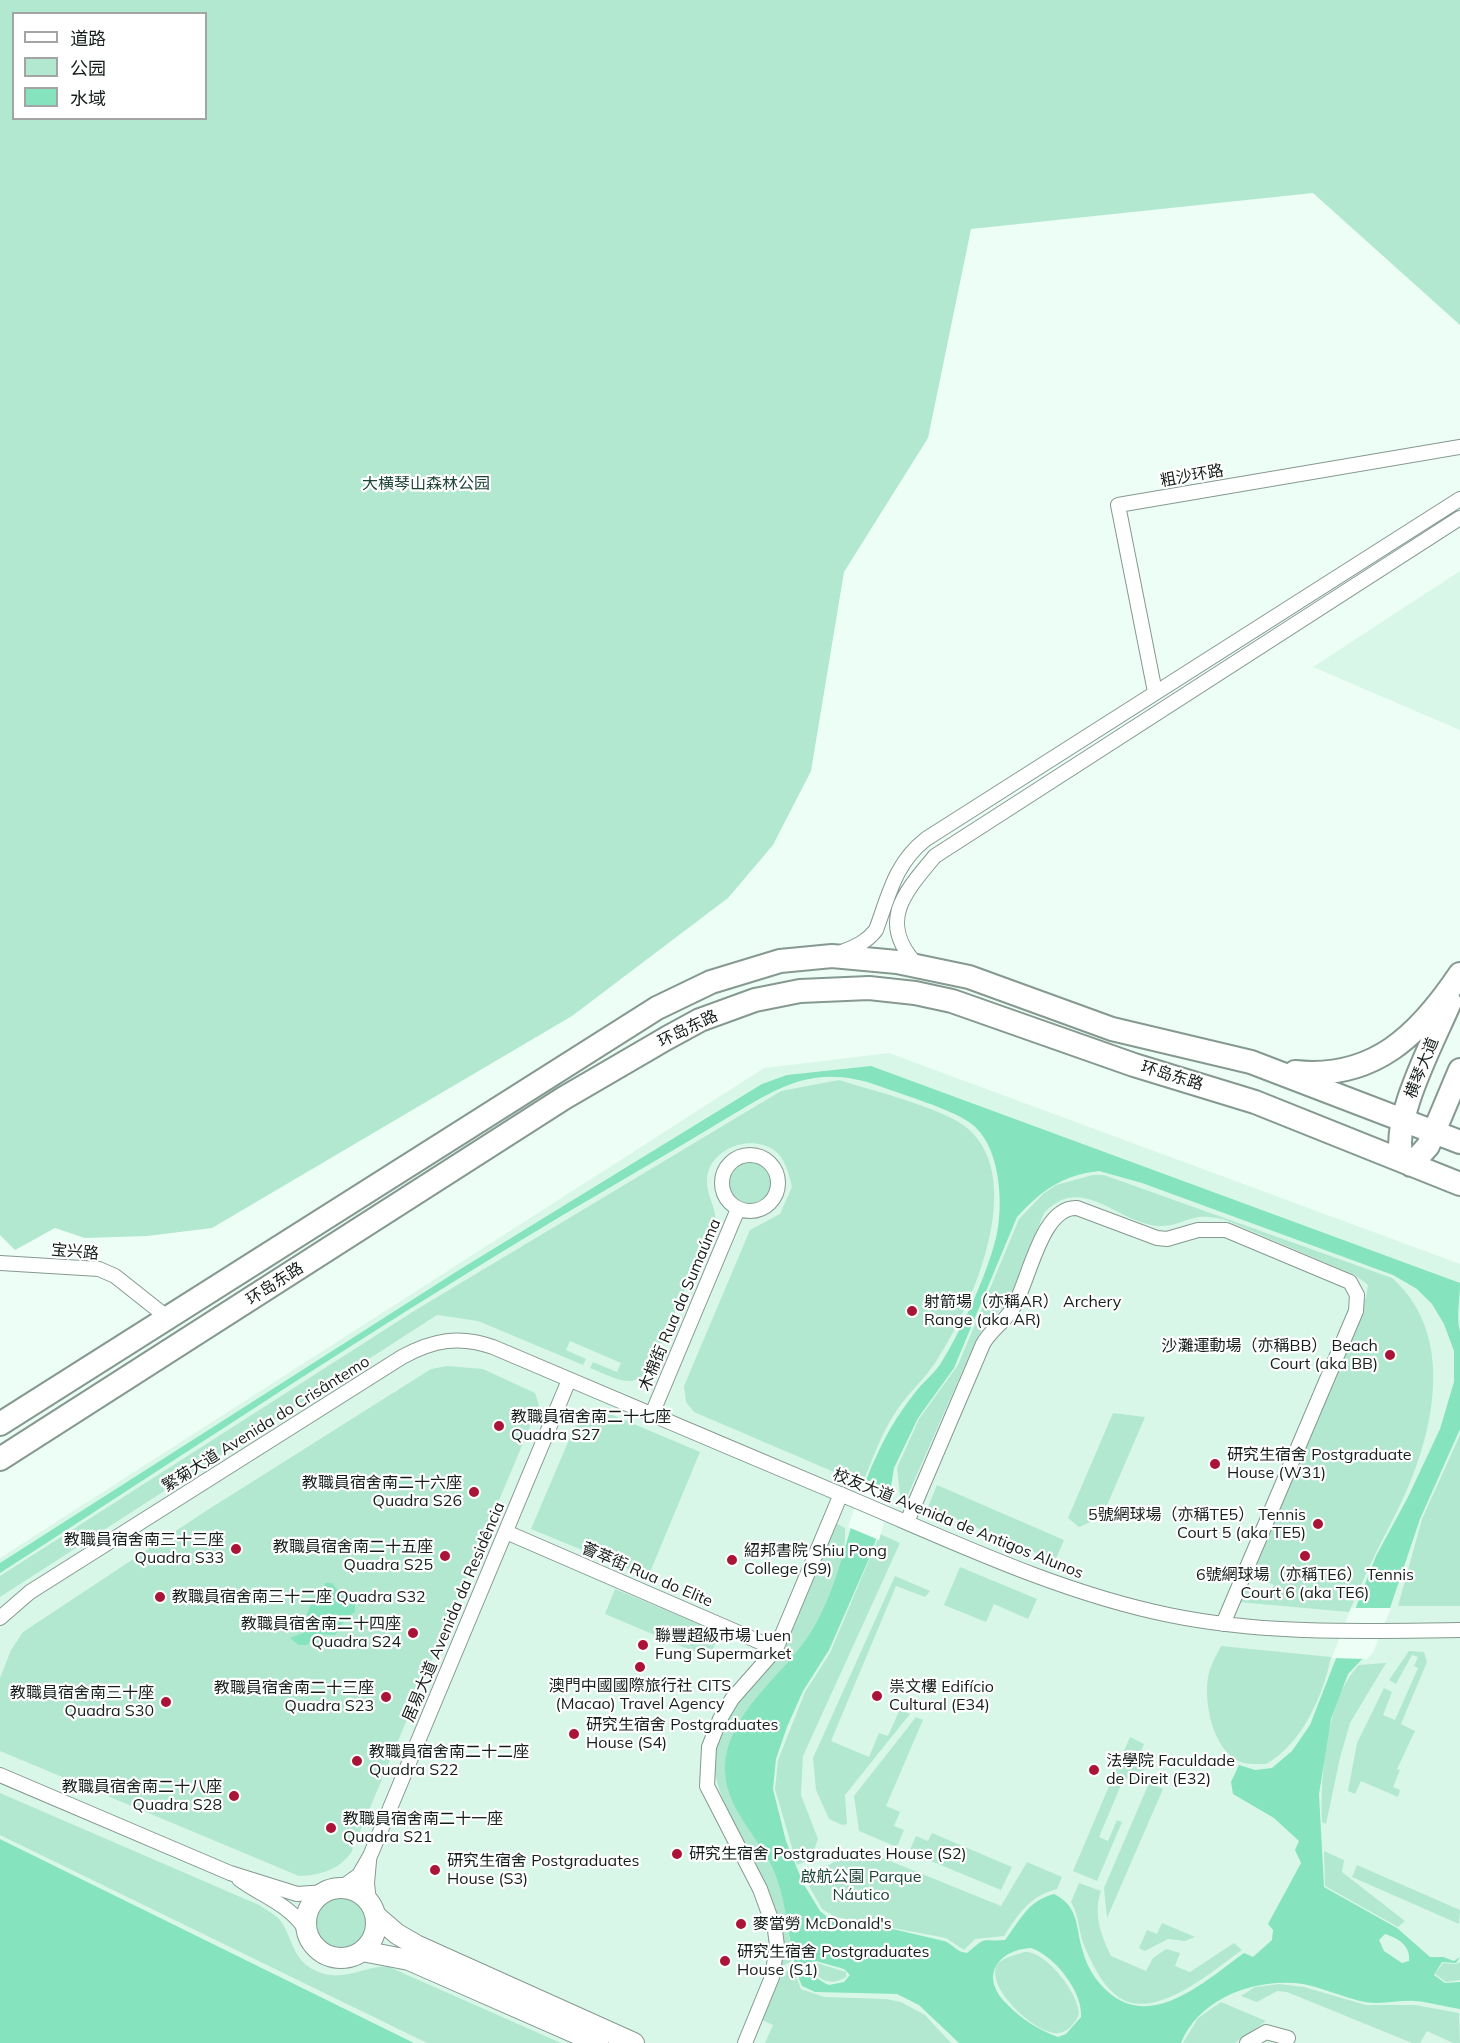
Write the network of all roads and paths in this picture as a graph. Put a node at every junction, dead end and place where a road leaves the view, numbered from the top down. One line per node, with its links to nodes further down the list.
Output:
1 (1460, 447): 4 (street, 粗沙环路)
2 (1460, 499): 4 (street)
3 (1460, 518): 6 (street)
4 (1155, 692): 5 (street)
5 (832, 956): 6 (main road, 环岛东路); 10 (main road, 环岛东路)
6 (918, 966): 9 (main road, 环岛东路)
7 (1460, 976): 9 (main road); 12 (main road, 横琴大道)
8 (1460, 1070): 13 (main road)
9 (1276, 1071): 12 (main road, 环岛东路)
10 (551, 1076): 11 (main road); 19 (main road, 环岛东路)
11 (564, 1098): 15 (main road, 环岛东路); 23 (main road, 环岛东路)
12 (1402, 1119): 13 (main road, 环岛东路); 15 (main road, 横琴大道)
13 (1434, 1132): 14 (main road, 环岛东路); 15 (main road)
14 (1460, 1142)
15 (1407, 1163): 16 (main road, 环岛东路)
16 (1460, 1184)
17 (738, 1209): 17 (street); 21 (street, 木棉街 Rua da Sumaúma)
18 (0, 1263): 19 (street, 宝兴路)
19 (168, 1318): 22 (main road, 环岛东路)
20 (569, 1380): 21 (street, 校友大道 Avenida de Antigos Alunos); 26 (street, 居易大道 Avenida da Residência); 27 (street, 繁菊大道 Avenida do Crisântemo)
21 (652, 1414): 24 (street, 校友大道 Avenida de Antigos Alunos)
22 (0, 1424)
23 (0, 1459)
24 (843, 1495): 25 (street, 校友大道 Avenida de Antigos Alunos); 30 (street)
25 (901, 1520): 28 (street, 校友大道 Avenida de Antigos Alunos); 28 (street)
26 (506, 1532): 30 (street, 薈萃街 Rua do Elite); 32 (street, 居易大道 Avenida da Residência)
27 (0, 1618)
28 (1223, 1624): 29 (street, 校友大道 Avenida de Antigos Alunos)
29 (1460, 1630)
30 (776, 1648): 41 (street)
31 (0, 1775): 33 (street)
32 (370, 1856): 34 (street, 居易大道 Avenida da Residência); 35 (street, 居易大道 Avenida da Residência)
33 (230, 1873): 34 (street); 36 (street)
34 (333, 1890): 35 (main road); 36 (main road)
35 (372, 1909): 37 (main road); 40 (main road)
36 (307, 1931): 37 (main road)
37 (362, 1951): 39 (main road)
38 (1288, 2038): 42 (street)
39 (598, 2043)
40 (634, 2043)
41 (745, 2043)
42 (1247, 2043)

